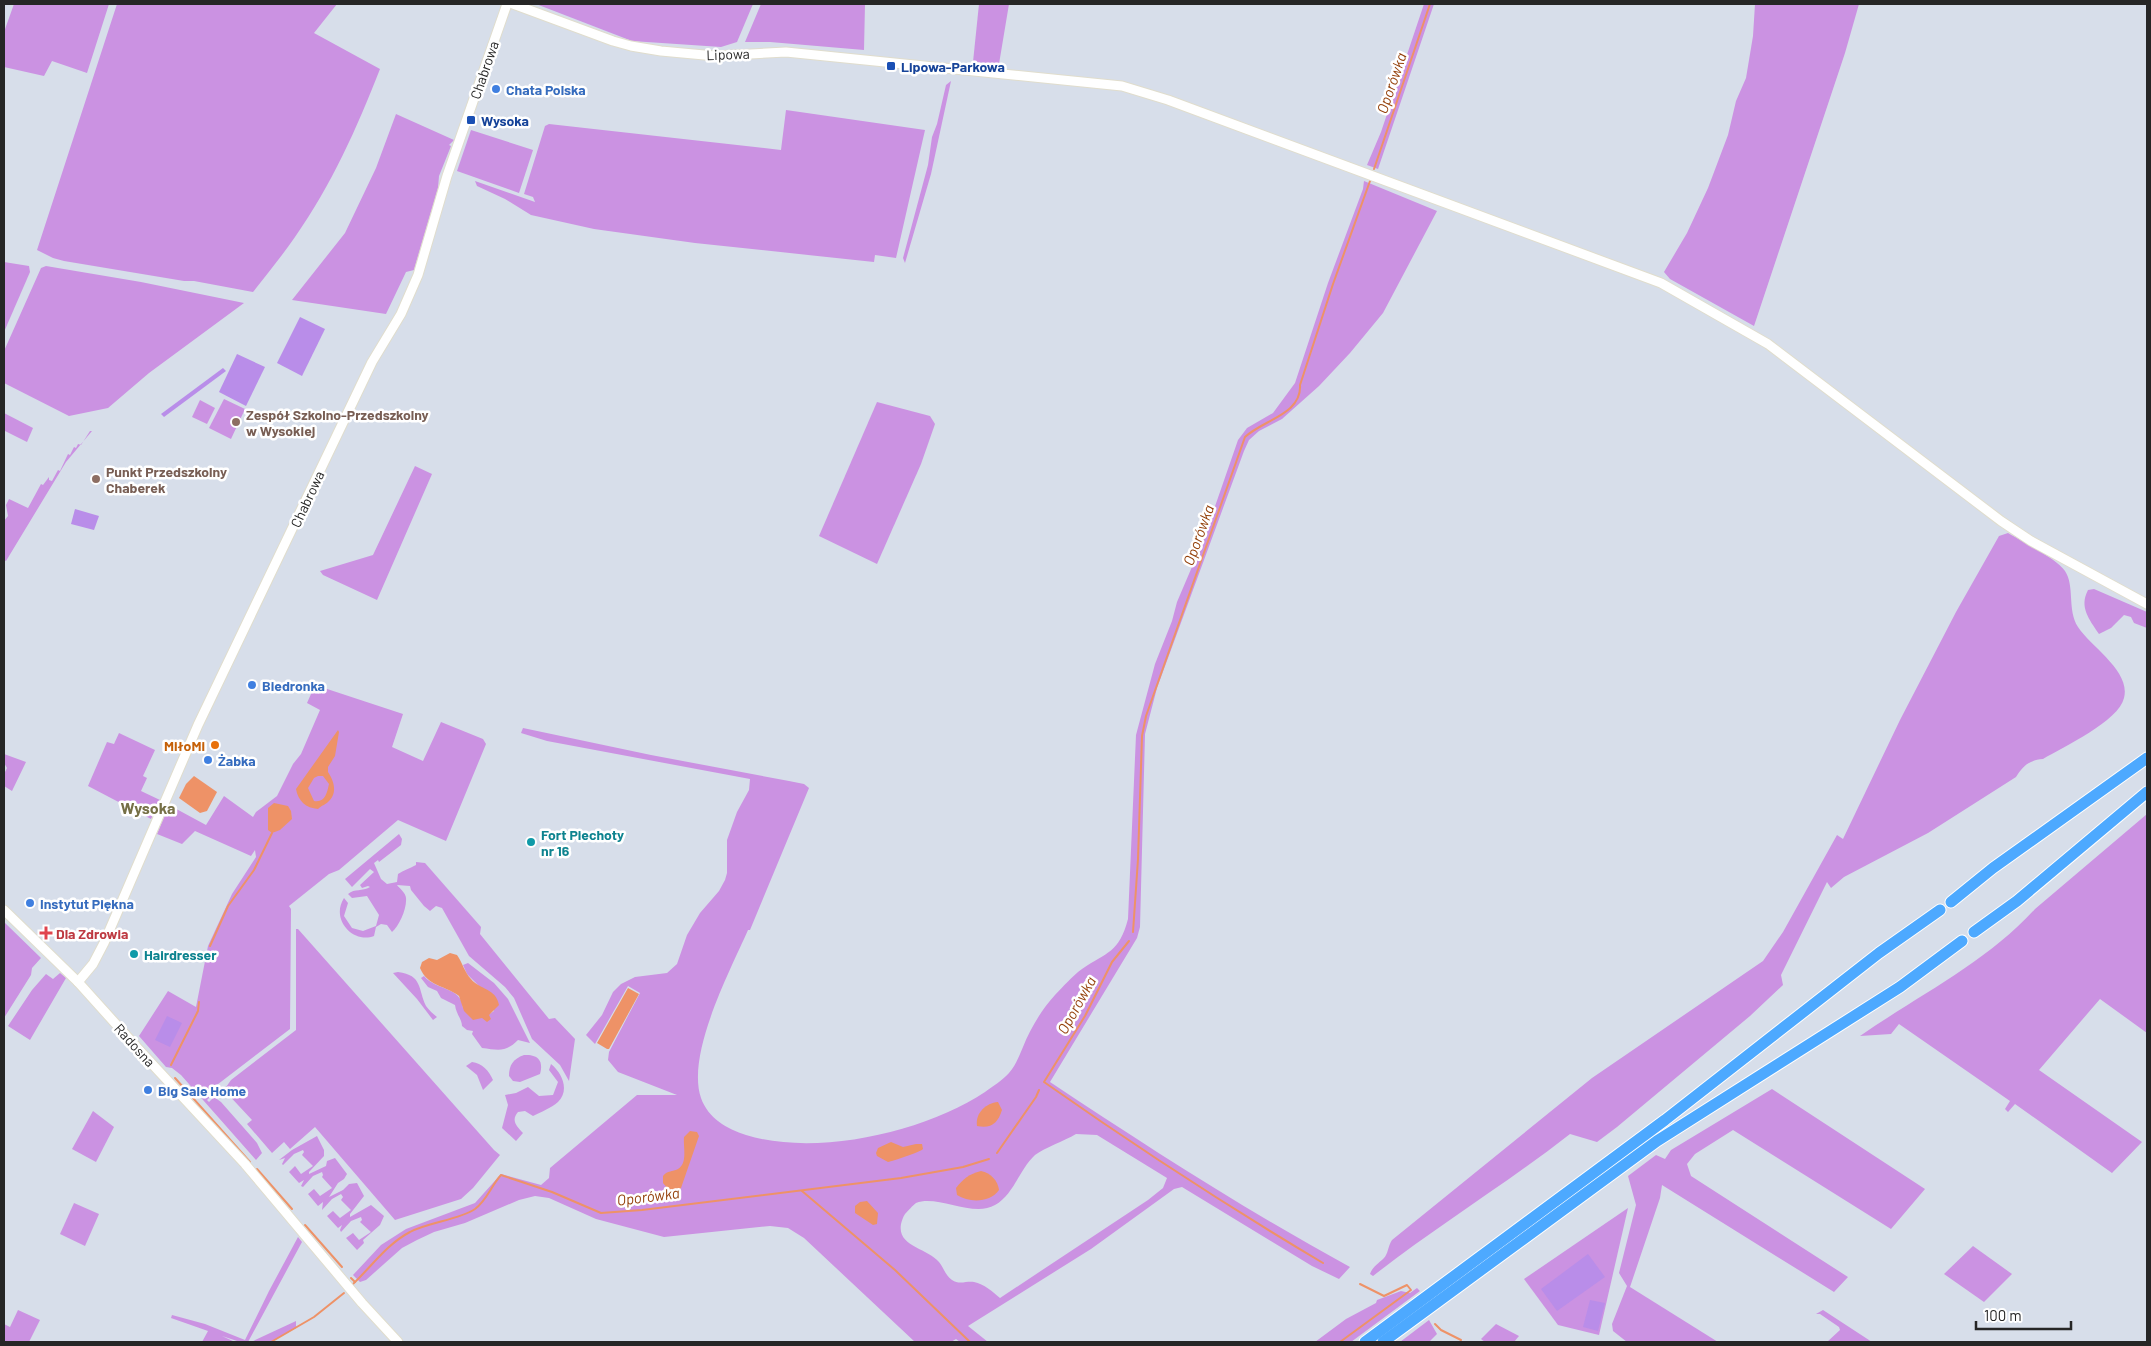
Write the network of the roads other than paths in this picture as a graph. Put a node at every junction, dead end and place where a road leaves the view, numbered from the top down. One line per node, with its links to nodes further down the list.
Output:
1 (507, 4): 11 (street, Chabrowa)
2 (512, 4): 3 (street, Lipowa)
3 (2147, 604)
4 (2147, 758): 6 (highway)
5 (2147, 792): 9 (highway)
6 (1951, 902)
7 (4, 910): 11 (street, Radosna)
8 (1940, 910): 12 (highway)
9 (1974, 932)
10 (1962, 941): 12 (highway)
11 (78, 982): 13 (street, Radosna)
12 (1630, 1153): 14 (highway); 15 (highway)
13 (398, 1342)
14 (1365, 1342)
15 (1383, 1342)

